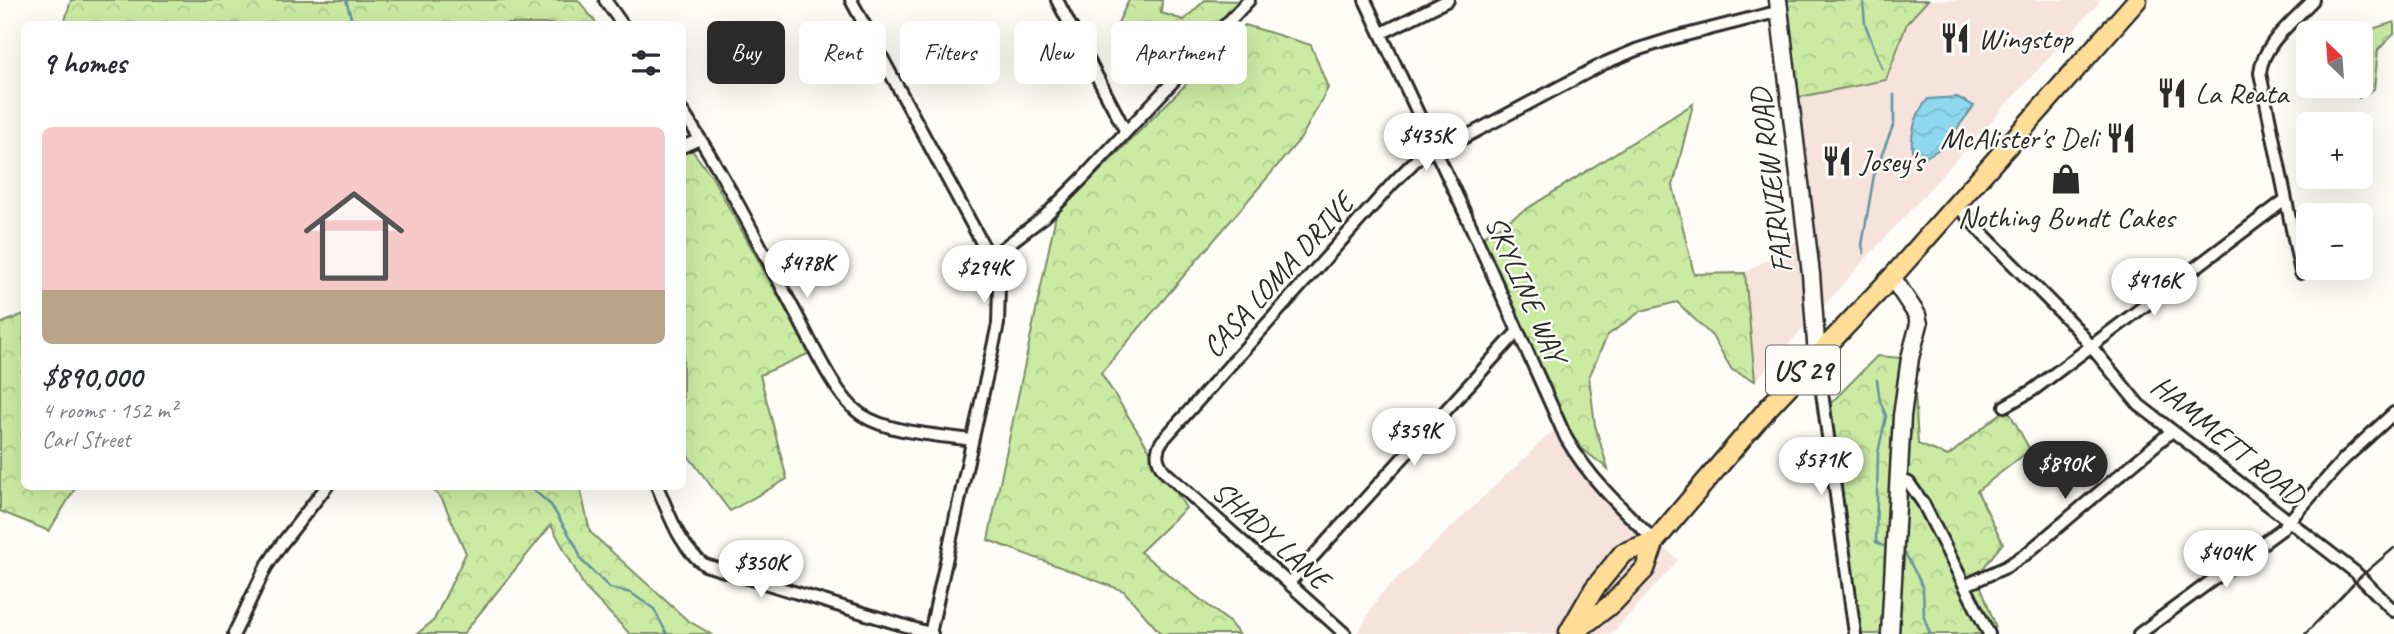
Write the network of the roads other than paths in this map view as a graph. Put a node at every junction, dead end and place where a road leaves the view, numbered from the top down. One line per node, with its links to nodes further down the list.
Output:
1 (605, 0): 10 (street)
2 (851, 0): 20 (street)
3 (1056, 0): 13 (street)
4 (1249, 0): 13 (street)
5 (1365, 0): 11 (street, SKYLINE WAY)
6 (1448, 0): 11 (street)
7 (2137, 0): 18 (main road, US 29)
8 (2313, 0): 17 (street)
9 (1779, 5): 16 (street, CASA LOMA DRIVE); 24 (street, FAIRVIEW ROAD)
10 (620, 21)
11 (1382, 33): 16 (street, SKYLINE WAY)
12 (686, 117): 14 (street)
13 (1126, 132): 20 (street)
14 (700, 139): 15 (street); 28 (street)
15 (686, 145)
16 (1436, 150): 22 (street, SKYLINE WAY); 29 (street, CASA LOMA DRIVE)
17 (2285, 200): 19 (street); 23 (street)
18 (1956, 204): 21 (main road, US 29); 23 (street, HAMMETT ROAD)
19 (2296, 250)
20 (990, 258): 28 (street)
21 (1892, 276): 24 (main road, US 29); 30 (street)
22 (1518, 331): 34 (street, SKYLINE WAY); 35 (street)
23 (2091, 346): 25 (street); 27 (street, HAMMETT ROAD)
24 (1817, 356): 34 (main road, US 29); 42 (street)
25 (2005, 406)
26 (2394, 413): 33 (street)
27 (2172, 430): 33 (street, HAMMETT ROAD); 36 (street)
28 (971, 440): 39 (street)
29 (1166, 473): 35 (street, SHADY LANE)
30 (1899, 479): 36 (street); 43 (street)
31 (324, 490): 38 (street)
32 (659, 490): 39 (street)
33 (2291, 521): 37 (street, HAMMETT ROAD); 45 (street)
34 (1655, 541): 41 (main road, US 29); 41 (main road, US 29)
35 (1289, 583): 40 (street, SHADY LANE)
36 (1966, 585): 44 (street)
37 (2394, 611)
38 (233, 634)
39 (931, 634)
40 (1345, 634)
41 (1570, 634)
42 (1855, 634)
43 (1890, 634)
44 (1989, 634)
45 (2139, 634)

